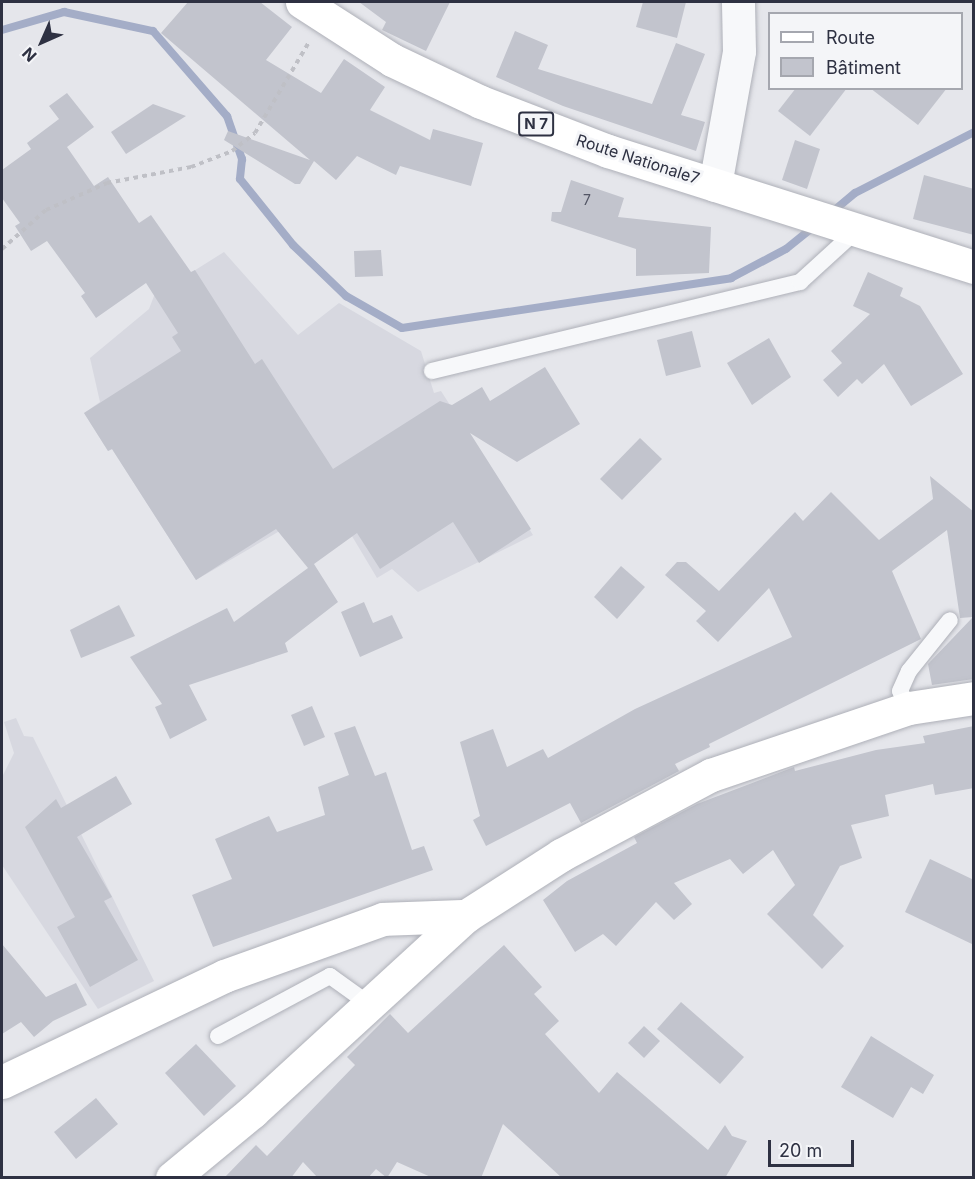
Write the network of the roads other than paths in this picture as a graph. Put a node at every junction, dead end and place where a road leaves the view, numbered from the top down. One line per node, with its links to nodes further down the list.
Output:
1 (738, 2): 3 (street)
2 (313, 10): 3 (street, Route Nationale7 / N 7)
3 (715, 184): 4 (street, Route Nationale7 / N 7)
4 (859, 228): 5 (street, N 7); 6 (lane)
5 (974, 267)
6 (432, 371)
7 (950, 620): 9 (lane)
8 (974, 698): 9 (street)
9 (909, 708): 10 (street)
10 (466, 916): 11 (street); 13 (street)
11 (369, 1004): 12 (lane); 14 (street)
12 (218, 1036)
13 (2, 1082)
14 (172, 1178)

